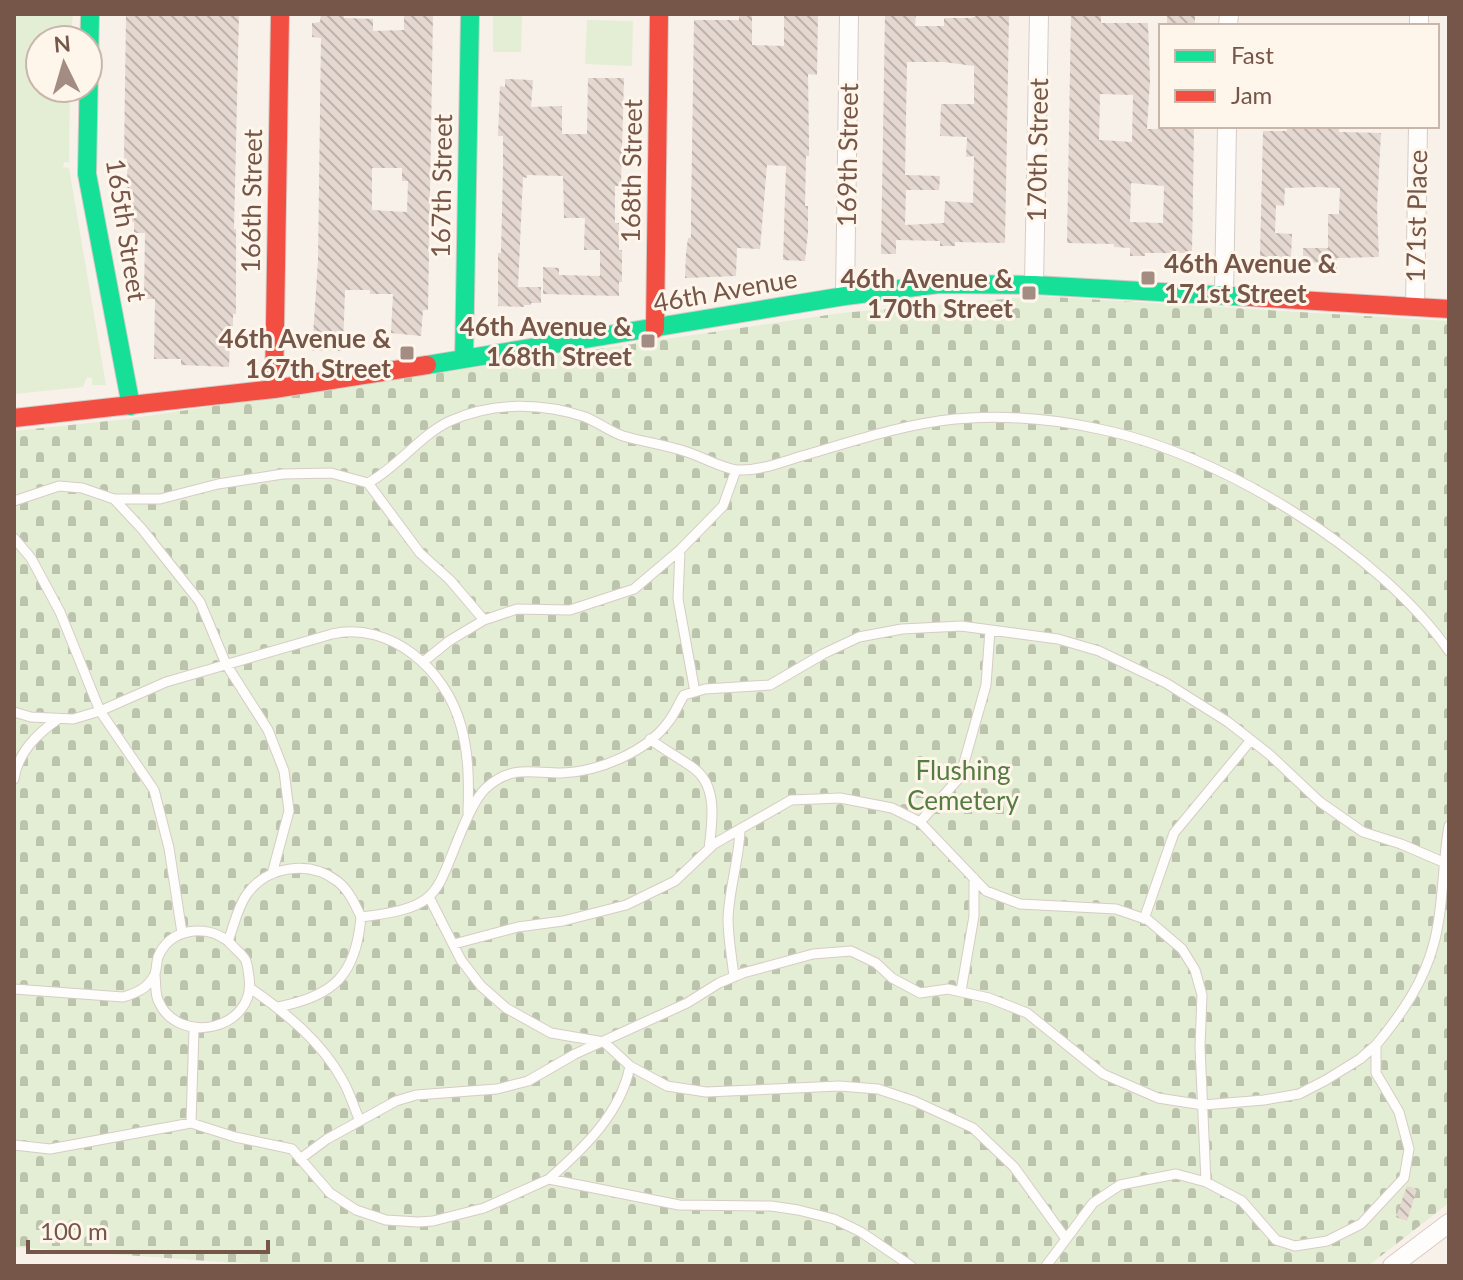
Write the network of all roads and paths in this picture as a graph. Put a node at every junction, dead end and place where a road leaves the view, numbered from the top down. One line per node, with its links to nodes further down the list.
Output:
1 (90, 14): 17 (street, 165th Street)
2 (280, 14): 16 (street, 166th Street)
3 (470, 14): 15 (street, 167th Street)
4 (659, 14): 14 (street, 168th Street)
5 (849, 14): 11 (street, 169th Street)
6 (1039, 14): 9 (street, 170th Street)
7 (1227, 128): 10 (street)
8 (1418, 128): 12 (street, 171st Place)
9 (1034, 285): 10 (street, 46th Avenue); 11 (street, 46th Avenue)
10 (1224, 295): 12 (street, 46th Avenue)
11 (845, 296): 14 (street, 46th Avenue)
12 (1415, 307): 13 (street, 46th Avenue)
13 (1449, 309)
14 (655, 329): 15 (street, 46th Avenue)
15 (464, 359): 16 (street, 46th Avenue)
16 (274, 389): 17 (street, 46th Avenue)
17 (131, 406): 18 (street, 46th Avenue)
18 (14, 418)
19 (736, 470): 20 (lane); 24 (lane); 27 (lane)
20 (368, 483): 21 (lane); 25 (lane)
21 (114, 499): 22 (lane); 29 (lane)
22 (14, 501)
23 (14, 538): 31 (lane)
24 (680, 550): 25 (lane); 30 (lane)
25 (484, 620): 28 (lane)
26 (990, 630): 30 (lane); 35 (lane); 39 (lane)
27 (1449, 651)
28 (423, 662): 29 (lane); 38 (lane)
29 (226, 664): 31 (lane); 44 (lane)
30 (695, 692): 34 (lane)
31 (100, 711): 33 (lane); 49 (lane)
32 (14, 712): 33 (lane)
33 (58, 719): 36 (lane)
34 (650, 739): 38 (lane); 42 (lane)
35 (1251, 740): 43 (lane); 48 (lane)
36 (15, 758): 37 (lane)
37 (14, 779)
38 (467, 817): 46 (lane)
39 (920, 822): 41 (lane); 45 (lane)
40 (1449, 826): 43 (lane)
41 (740, 830): 42 (lane); 53 (lane)
42 (709, 849): 51 (lane)
43 (1443, 862): 60 (lane)
44 (272, 874): 47 (lane); 50 (lane)
45 (974, 878): 48 (lane); 56 (lane)
46 (429, 897): 47 (lane); 51 (lane)
47 (361, 917): 57 (lane)
48 (1144, 919): 62 (lane)
49 (182, 933): 50 (lane); 52 (lane)
50 (228, 941): 54 (lane)
51 (454, 944): 59 (lane)
52 (155, 975): 55 (lane); 58 (lane)
53 (734, 977): 56 (lane); 59 (lane)
54 (250, 988): 57 (lane); 58 (lane)
55 (14, 989)
56 (961, 991): 62 (lane)
57 (278, 1007): 63 (lane)
58 (194, 1029): 64 (lane)
59 (604, 1042): 61 (lane); 63 (lane)
60 (1376, 1045): 62 (lane); 68 (lane)
61 (630, 1066): 67 (lane); 70 (lane)
62 (1203, 1105): 68 (lane)
63 (360, 1121): 66 (lane)
64 (191, 1123): 65 (lane); 66 (lane)
65 (14, 1145)
66 (300, 1159): 67 (lane)
67 (549, 1179): 71 (lane)
68 (1206, 1182): 70 (lane)
69 (1449, 1223): 73 (street)
70 (1066, 1239): 72 (lane)
71 (911, 1266)
72 (1046, 1266)
73 (1392, 1266)

